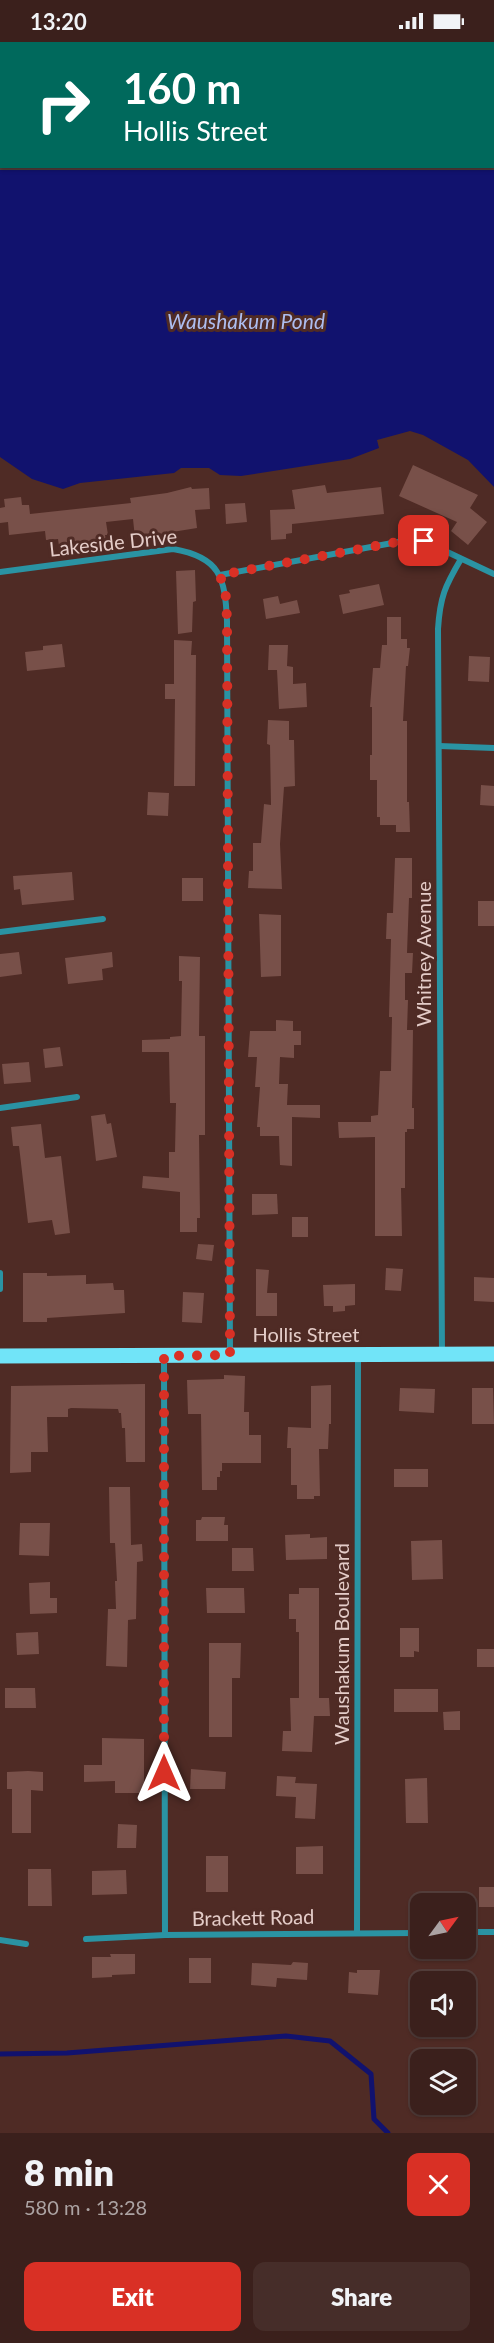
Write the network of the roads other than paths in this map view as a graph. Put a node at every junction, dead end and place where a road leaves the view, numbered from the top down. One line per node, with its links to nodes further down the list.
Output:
1 (461, 559): 3 (street); 4 (street); 5 (street, Whitney Avenue)
2 (0, 572): 4 (street, Lakeside Drive)
3 (494, 574)
4 (220, 575): 15 (street)
5 (439, 746): 6 (street); 13 (street, Whitney Avenue)
6 (494, 748)
7 (103, 919): 8 (street)
8 (0, 933)
9 (77, 1097): 10 (street)
10 (0, 1108)
11 (0, 1274): 12 (street)
12 (0, 1289)
13 (442, 1354): 14 (main road, Hollis Street); 16 (main road, Hollis Street)
14 (494, 1354)
15 (230, 1355): 16 (main road, Hollis Street); 18 (main road, Hollis Street)
16 (358, 1355): 21 (street, Waushakum Boulevard)
17 (0, 1356): 18 (main road, Hollis Street)
18 (164, 1356): 23 (street)
19 (476, 1932): 20 (street)
20 (494, 1932)
21 (357, 1933): 22 (street, Brackett Road); 23 (street, Brackett Road)
22 (410, 1933)
23 (165, 1935): 25 (street, Brackett Road)
24 (0, 1940): 26 (street)
25 (86, 1940)
26 (26, 1944)

